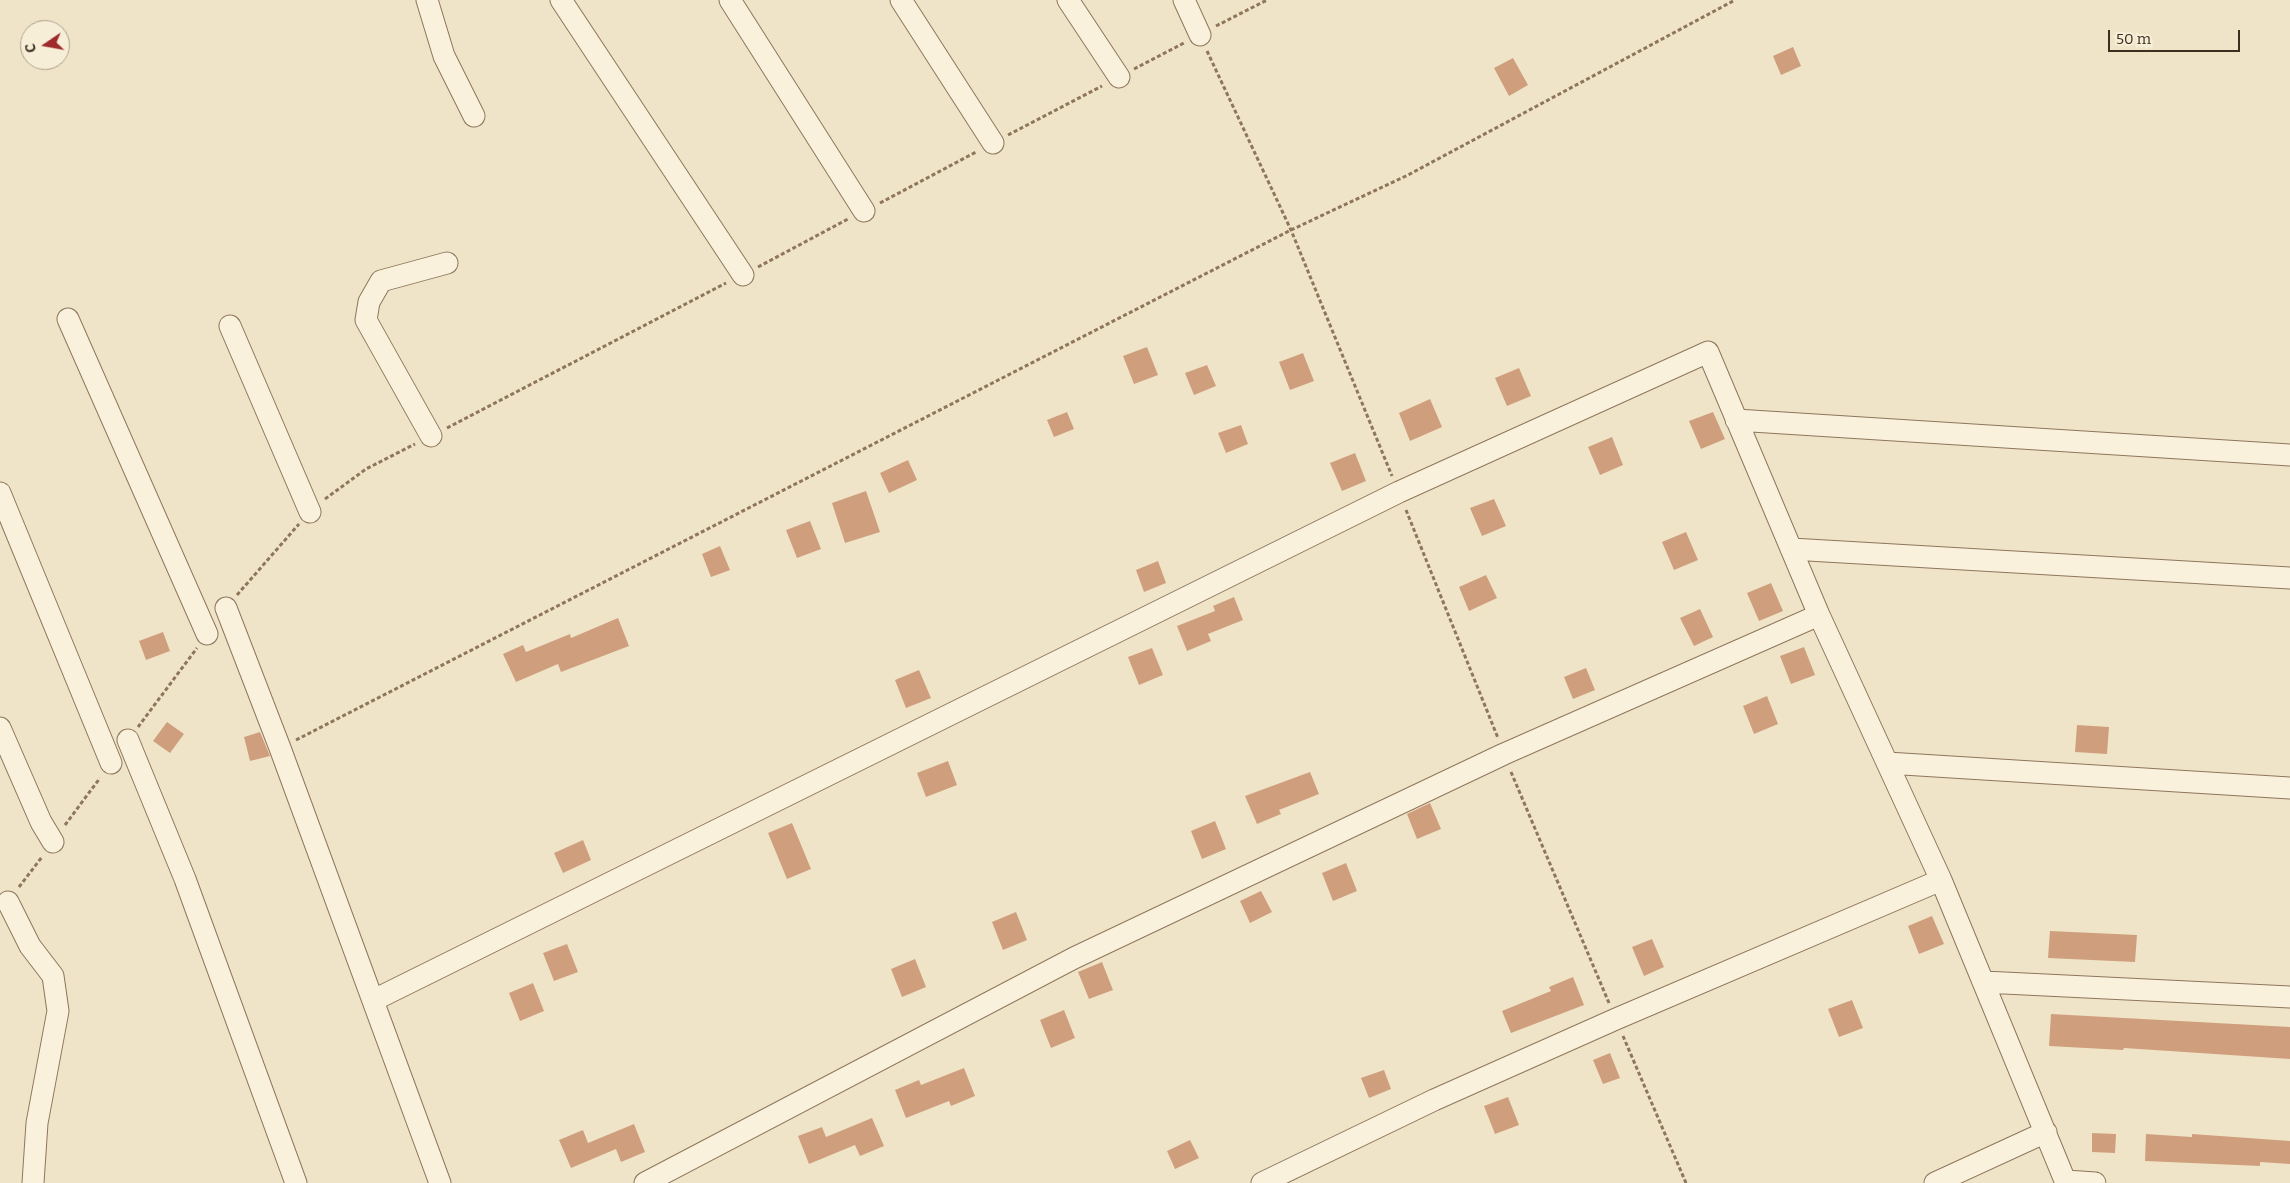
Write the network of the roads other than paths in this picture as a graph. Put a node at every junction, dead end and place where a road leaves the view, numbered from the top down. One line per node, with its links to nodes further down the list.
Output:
1 (427, 0): 9 (street)
2 (561, 0): 13 (street)
3 (730, 0): 11 (street)
4 (900, 0): 10 (street)
5 (1068, 0): 8 (street)
6 (1184, 0): 7 (street)
7 (1200, 35)
8 (1119, 77)
9 (474, 116)
10 (993, 143)
11 (864, 211)
12 (447, 263): 17 (street)
13 (743, 274)
14 (68, 319): 25 (street)
15 (230, 326): 20 (street)
16 (1736, 420): 18 (street); 21 (street); 36 (street)
17 (431, 436)
18 (2290, 455)
19 (0, 493): 28 (street)
20 (310, 512)
21 (1791, 549): 22 (street); 24 (street)
22 (2290, 578)
23 (226, 608): 36 (street)
24 (1819, 615): 29 (street); 42 (street)
25 (207, 634)
26 (0, 728): 31 (street)
27 (128, 740): 40 (street)
28 (110, 763)
29 (1887, 763): 30 (street); 32 (street)
30 (2290, 788)
31 (53, 842)
32 (1941, 880): 34 (street); 43 (street)
33 (8, 902): 39 (street)
34 (1984, 982): 35 (street); 37 (street)
35 (2290, 997)
36 (374, 1000): 41 (street)
37 (2046, 1132): 38 (street); 44 (street)
38 (2066, 1182): 45 (street)
39 (33, 1183)
40 (296, 1183)
41 (440, 1183)
42 (645, 1183)
43 (1262, 1183)
44 (1935, 1183)
45 (2096, 1183)

